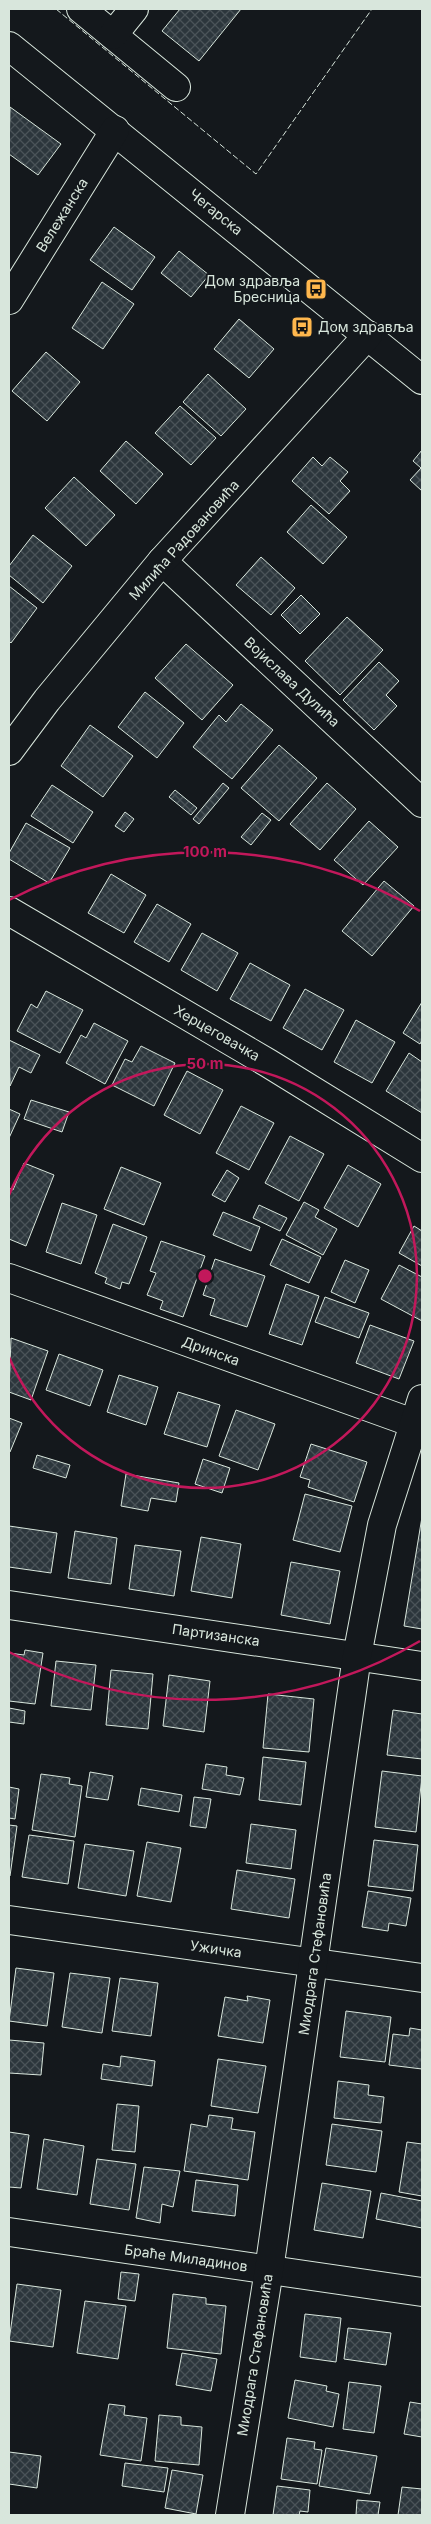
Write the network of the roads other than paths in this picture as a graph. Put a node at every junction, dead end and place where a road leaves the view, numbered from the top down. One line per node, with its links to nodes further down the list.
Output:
1 (81, 9): 3 (street)
2 (134, 9): 3 (street)
3 (113, 35): 5 (street)
4 (11, 52): 6 (street, Чегарска)
5 (176, 87)
6 (115, 130): 7 (street, Вележанска); 8 (street, Чегарска)
7 (9, 300)
8 (368, 335): 9 (street, Чегарска); 10 (street, Милића Радовановића)
9 (422, 380)
10 (162, 561): 11 (street, Милића Радовановића); 12 (street, Војислава Дулића)
11 (9, 751)
12 (422, 803)
13 (9, 911): 14 (street, Херцеговачка)
14 (422, 1158)
15 (9, 1278): 16 (street, Дринска)
16 (418, 1411): 18 (street, Миодрага Стефановића)
17 (9, 1605): 18 (street, Партизанска)
18 (357, 1656): 19 (street, Партизанска); 21 (street, Миодрага Стефановића)
19 (422, 1666)
20 (9, 1920): 21 (street, Ужичка)
21 (314, 1963): 22 (street, Ужичка); 24 (street, Миодрага Стефановића)
22 (422, 1978)
23 (9, 2232): 24 (street, Браће Миладинов)
24 (269, 2270): 25 (street, Браће Миладинов); 26 (street, Миодрага Стефановића)
25 (422, 2292)
26 (230, 2515)

